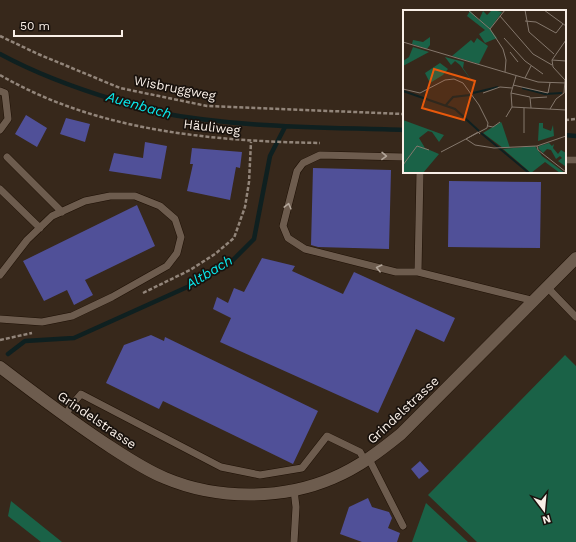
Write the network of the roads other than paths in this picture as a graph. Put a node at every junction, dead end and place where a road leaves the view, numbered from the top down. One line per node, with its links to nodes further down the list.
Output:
1 (0, 91): 2 (lane)
2 (0, 130)
3 (403, 156): 10 (lane, one-way to 3)
4 (7, 157): 7 (lane)
5 (420, 173): 10 (lane)
6 (0, 189): 8 (lane)
7 (62, 212): 8 (lane); 15 (lane)
8 (40, 228): 11 (lane)
9 (576, 258): 12 (street, Grindelstrasse)
10 (418, 272): 13 (lane)
11 (0, 275)
12 (548, 288): 13 (street, Grindelstrasse); 14 (lane)
13 (536, 301): 18 (street, Grindelstrasse)
14 (576, 317)
15 (0, 319)
16 (0, 367): 17 (street, Grindelstrasse)
17 (65, 417): 18 (lane); 19 (street, Grindelstrasse)
18 (367, 460): 19 (street, Grindelstrasse); 20 (lane)
19 (294, 490): 21 (lane)
20 (403, 526)
21 (294, 542)

